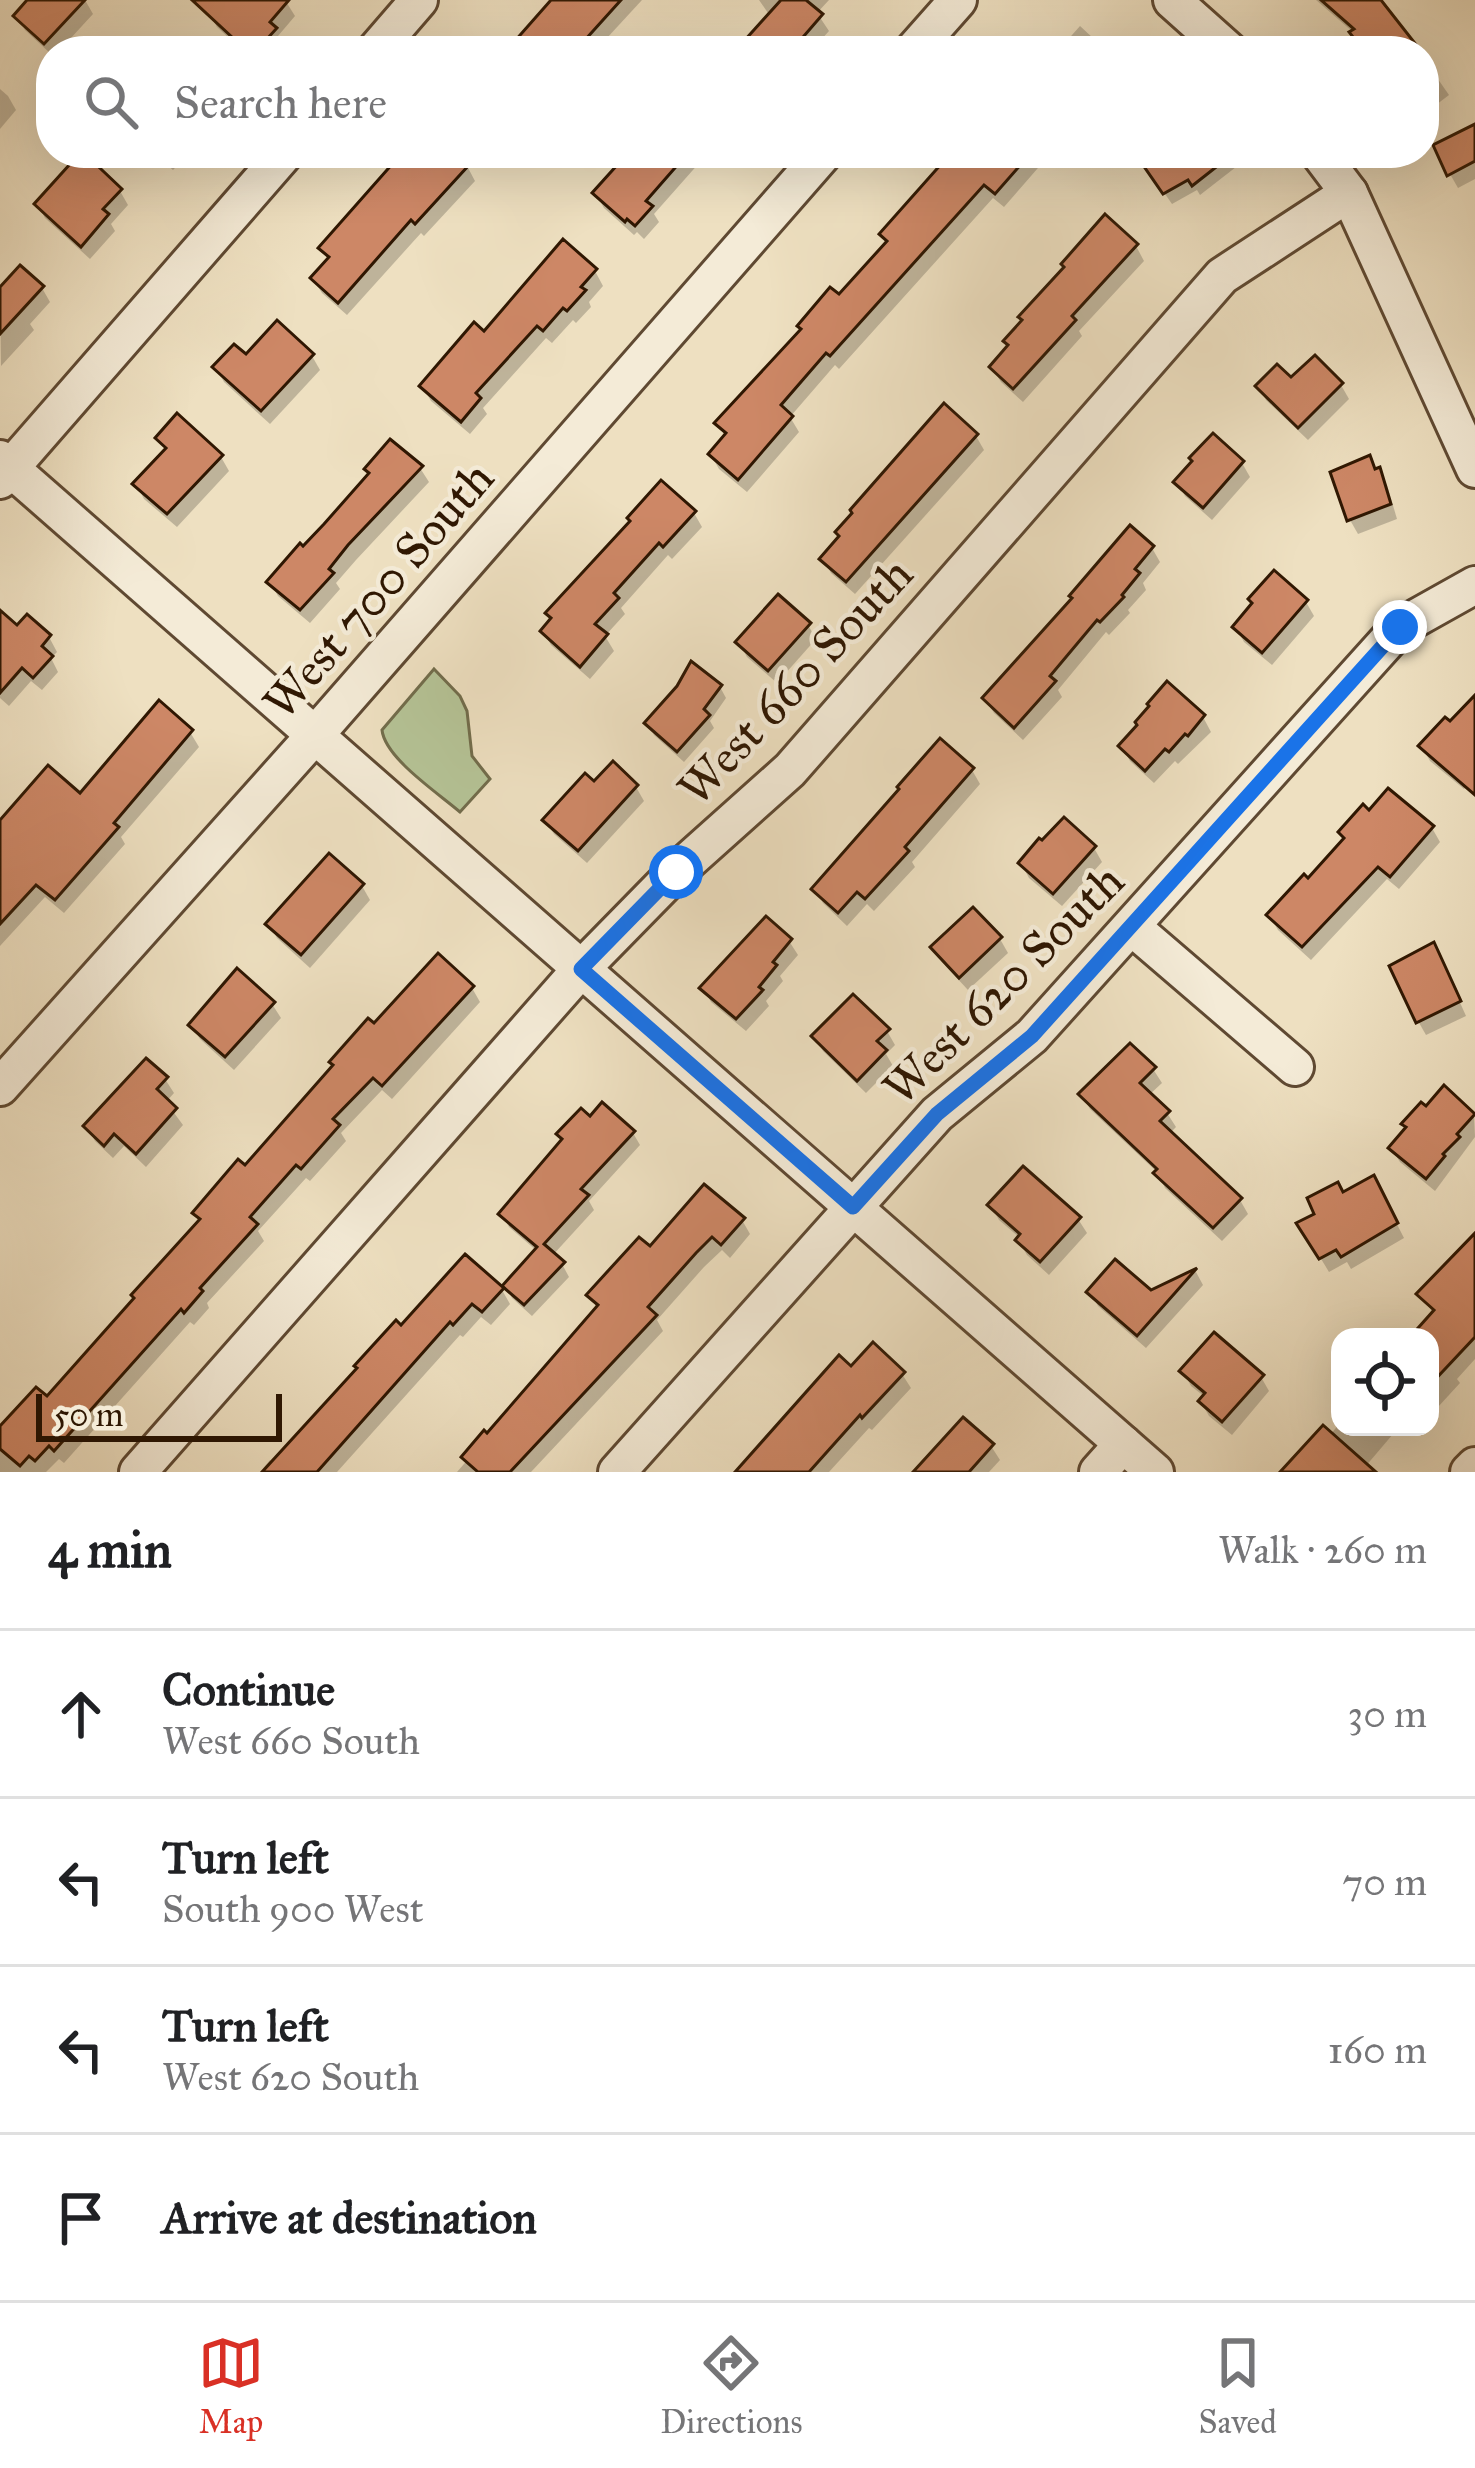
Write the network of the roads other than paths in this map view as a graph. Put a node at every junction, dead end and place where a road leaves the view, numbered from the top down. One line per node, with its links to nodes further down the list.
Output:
1 (419, 0): 4 (street)
2 (958, 0): 5 (street)
3 (1172, 0): 6 (street)
4 (388, 36)
5 (926, 36)
6 (1212, 36)
7 (273, 168): 11 (street)
8 (811, 168): 14 (street, West 700 South)
9 (1330, 168): 10 (street)
10 (1349, 193): 12 (street); 16 (street, West 660 South)
11 (3, 469): 14 (street)
12 (1475, 469)
13 (1475, 585): 15 (street, West 620 South)
14 (315, 735): 16 (street); 18 (street, West 700 South)
15 (1132, 927): 17 (street); 19 (street, West 620 South)
16 (581, 969): 19 (street); 21 (street, West 660 South)
17 (1295, 1067)
18 (0, 1087)
19 (853, 1207): 20 (street); 22 (street, West 620 South)
20 (1123, 1444): 23 (street); 24 (street)
21 (139, 1472)
22 (617, 1472)
23 (1098, 1472)
24 (1155, 1472)

